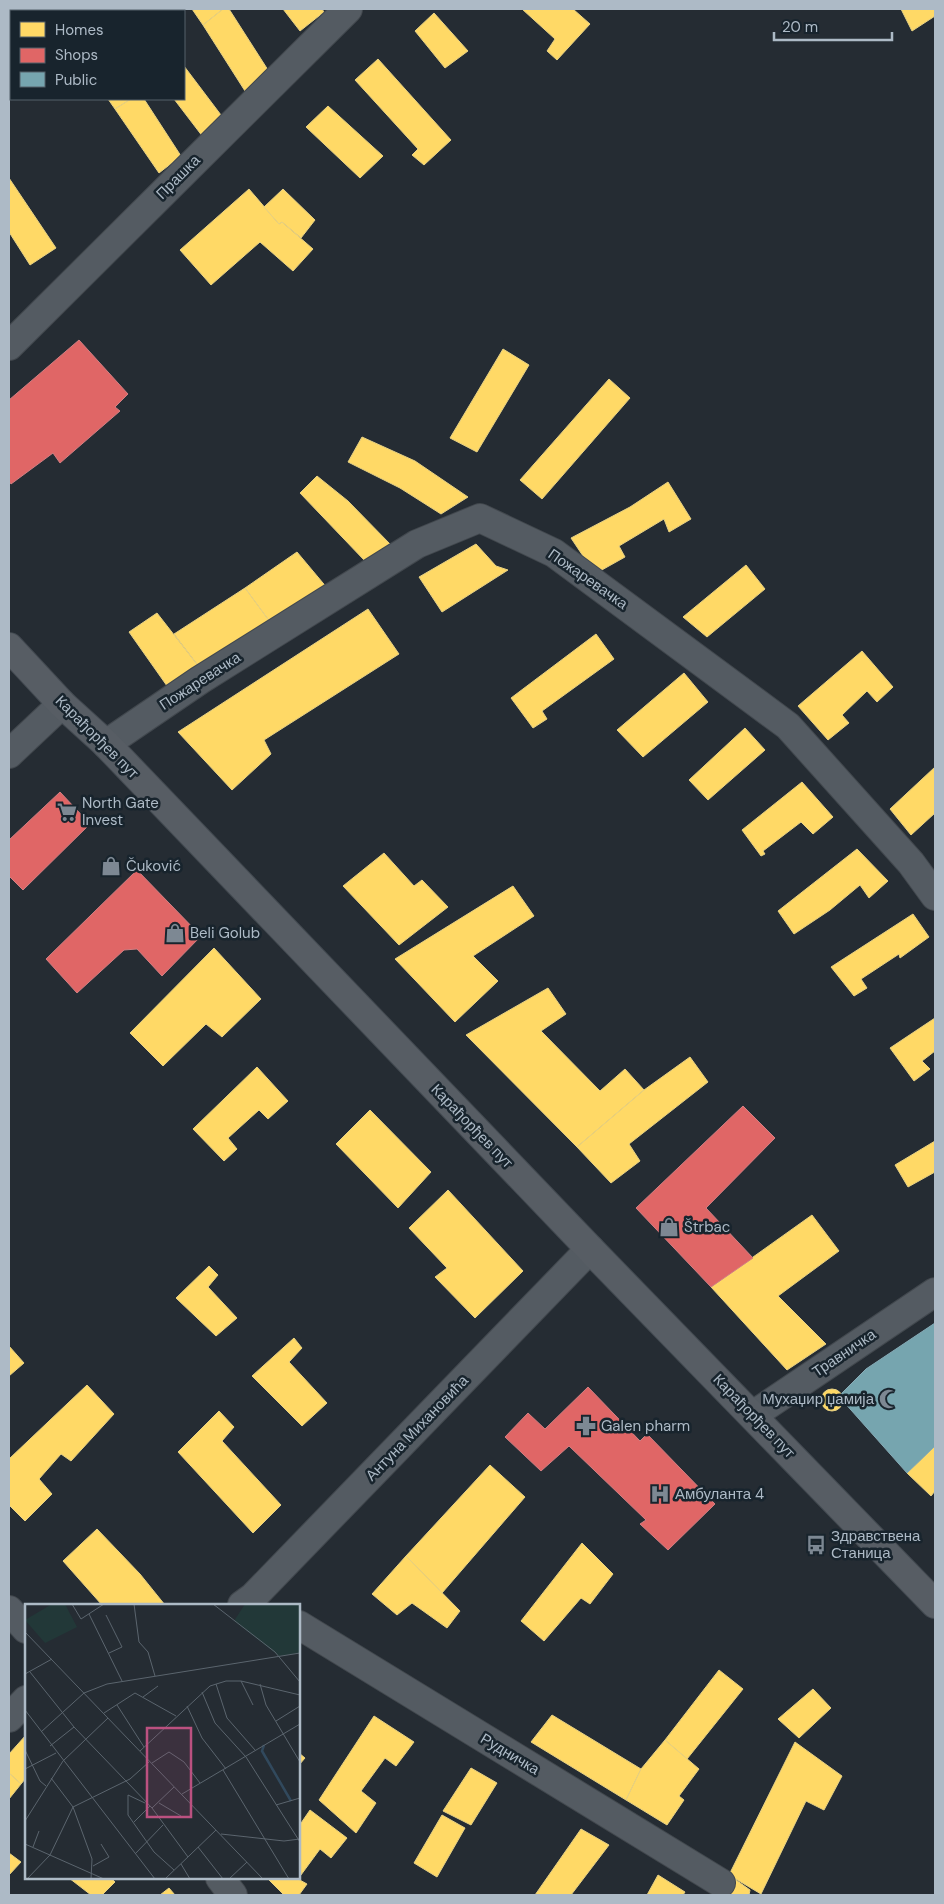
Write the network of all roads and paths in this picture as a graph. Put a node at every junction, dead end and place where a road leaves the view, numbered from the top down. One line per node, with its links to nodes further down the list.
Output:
1 (348, 9): 2 (street, Прашка)
2 (9, 346)
3 (9, 647): 4 (main road, Карађорђев пут)
4 (62, 704): 5 (main road, Карађорђев пут); 6 (street)
5 (106, 744): 7 (street, Пожаревачка); 8 (main road, Карађорђев пут)
6 (9, 754)
7 (935, 896)
8 (590, 1249): 10 (main road, Карађорђев пут); 11 (street, Антуна Михановића)
9 (935, 1292): 10 (street, Травничка)
10 (753, 1415): 12 (main road, Карађорђев пут)
11 (254, 1602)
12 (935, 1604)
13 (300, 1626): 17 (street, Рудничка)
14 (25, 1701): 15 (street)
15 (9, 1718)
16 (221, 1879): 18 (street)
17 (721, 1883)
18 (232, 1895)

